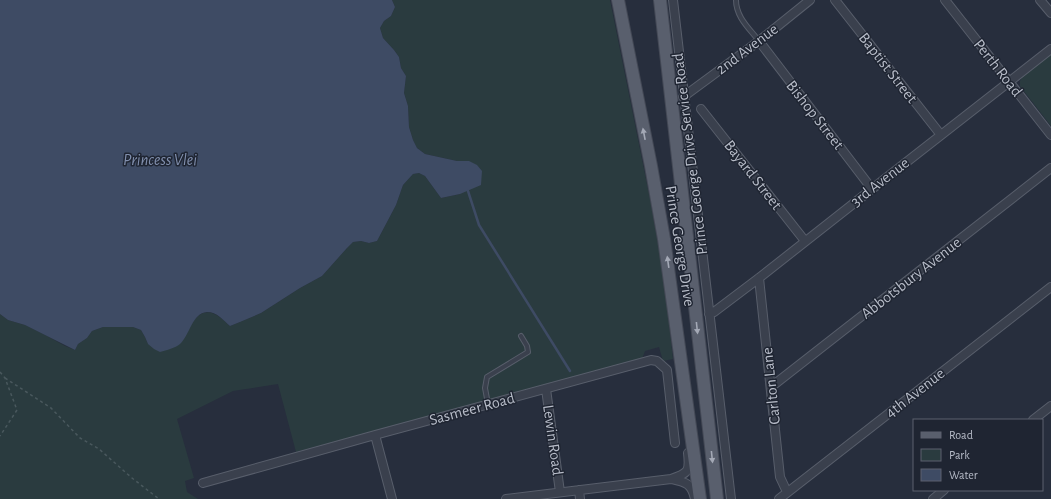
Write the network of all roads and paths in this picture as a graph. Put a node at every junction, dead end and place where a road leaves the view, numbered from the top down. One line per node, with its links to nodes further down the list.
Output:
1 (618, 0): 29 (main road, Prince George Drive, one-way to 1)
2 (660, 0): 47 (main road, Prince George Drive, one-way to 47)
3 (673, 0): 13 (street, Prince George Drive Service Road)
4 (736, 0): 10 (lane)
5 (810, 0): 10 (street, 2nd Avenue)
6 (835, 0): 15 (street, Baptist Street)
7 (945, 0): 12 (street, Perth Road)
8 (1040, 0): 9 (street)
9 (1051, 13)
10 (759, 41): 13 (street, 2nd Avenue); 18 (street, Bishop Street)
11 (1051, 49): 12 (street, 3rd Avenue)
12 (1009, 82): 15 (street, 3rd Avenue); 16 (street, Perth Road)
13 (683, 97): 22 (street, Prince George Drive Service Road)
14 (702, 109): 19 (street, Bayard Street)
15 (941, 135): 18 (street, 3rd Avenue)
16 (1051, 135)
17 (1051, 168): 26 (street, Abbotsbury Avenue)
18 (872, 188): 19 (street, 3rd Avenue)
19 (805, 242): 20 (street, 3rd Avenue)
20 (759, 278): 22 (street, 3rd Avenue); 26 (street, Carlton Lane)
21 (1051, 287): 40 (street, 4th Avenue)
22 (709, 314): 48 (street, Prince George Drive Service Road)
23 (521, 336): 28 (lane)
24 (0, 372): 25 (path)
25 (5, 378): 33 (path); 41 (path)
26 (771, 387): 40 (street, Carlton Lane)
27 (546, 388): 28 (street, Sasmeer Road); 34 (street, Sasmeer Road); 39 (street, Lewin Road)
28 (488, 404): 32 (street, Sasmeer Road)
29 (686, 406): 35 (street); 46 (main road, Prince George Drive)
30 (1051, 406): 31 (street)
31 (1034, 419)
32 (375, 434): 36 (street, Sasmeer Road); 42 (street)
33 (0, 436)
34 (675, 443)
35 (671, 479): 37 (street); 45 (street)
36 (203, 483)
37 (579, 490): 39 (street); 44 (street)
38 (943, 491): 50 (street)
39 (560, 492): 43 (street)
40 (788, 494): 49 (street, 4th Avenue)
41 (159, 499)
42 (392, 499)
43 (506, 499)
44 (580, 499)
45 (695, 499)
46 (700, 499)
47 (717, 499)
48 (731, 499)
49 (779, 499)
50 (932, 499)

